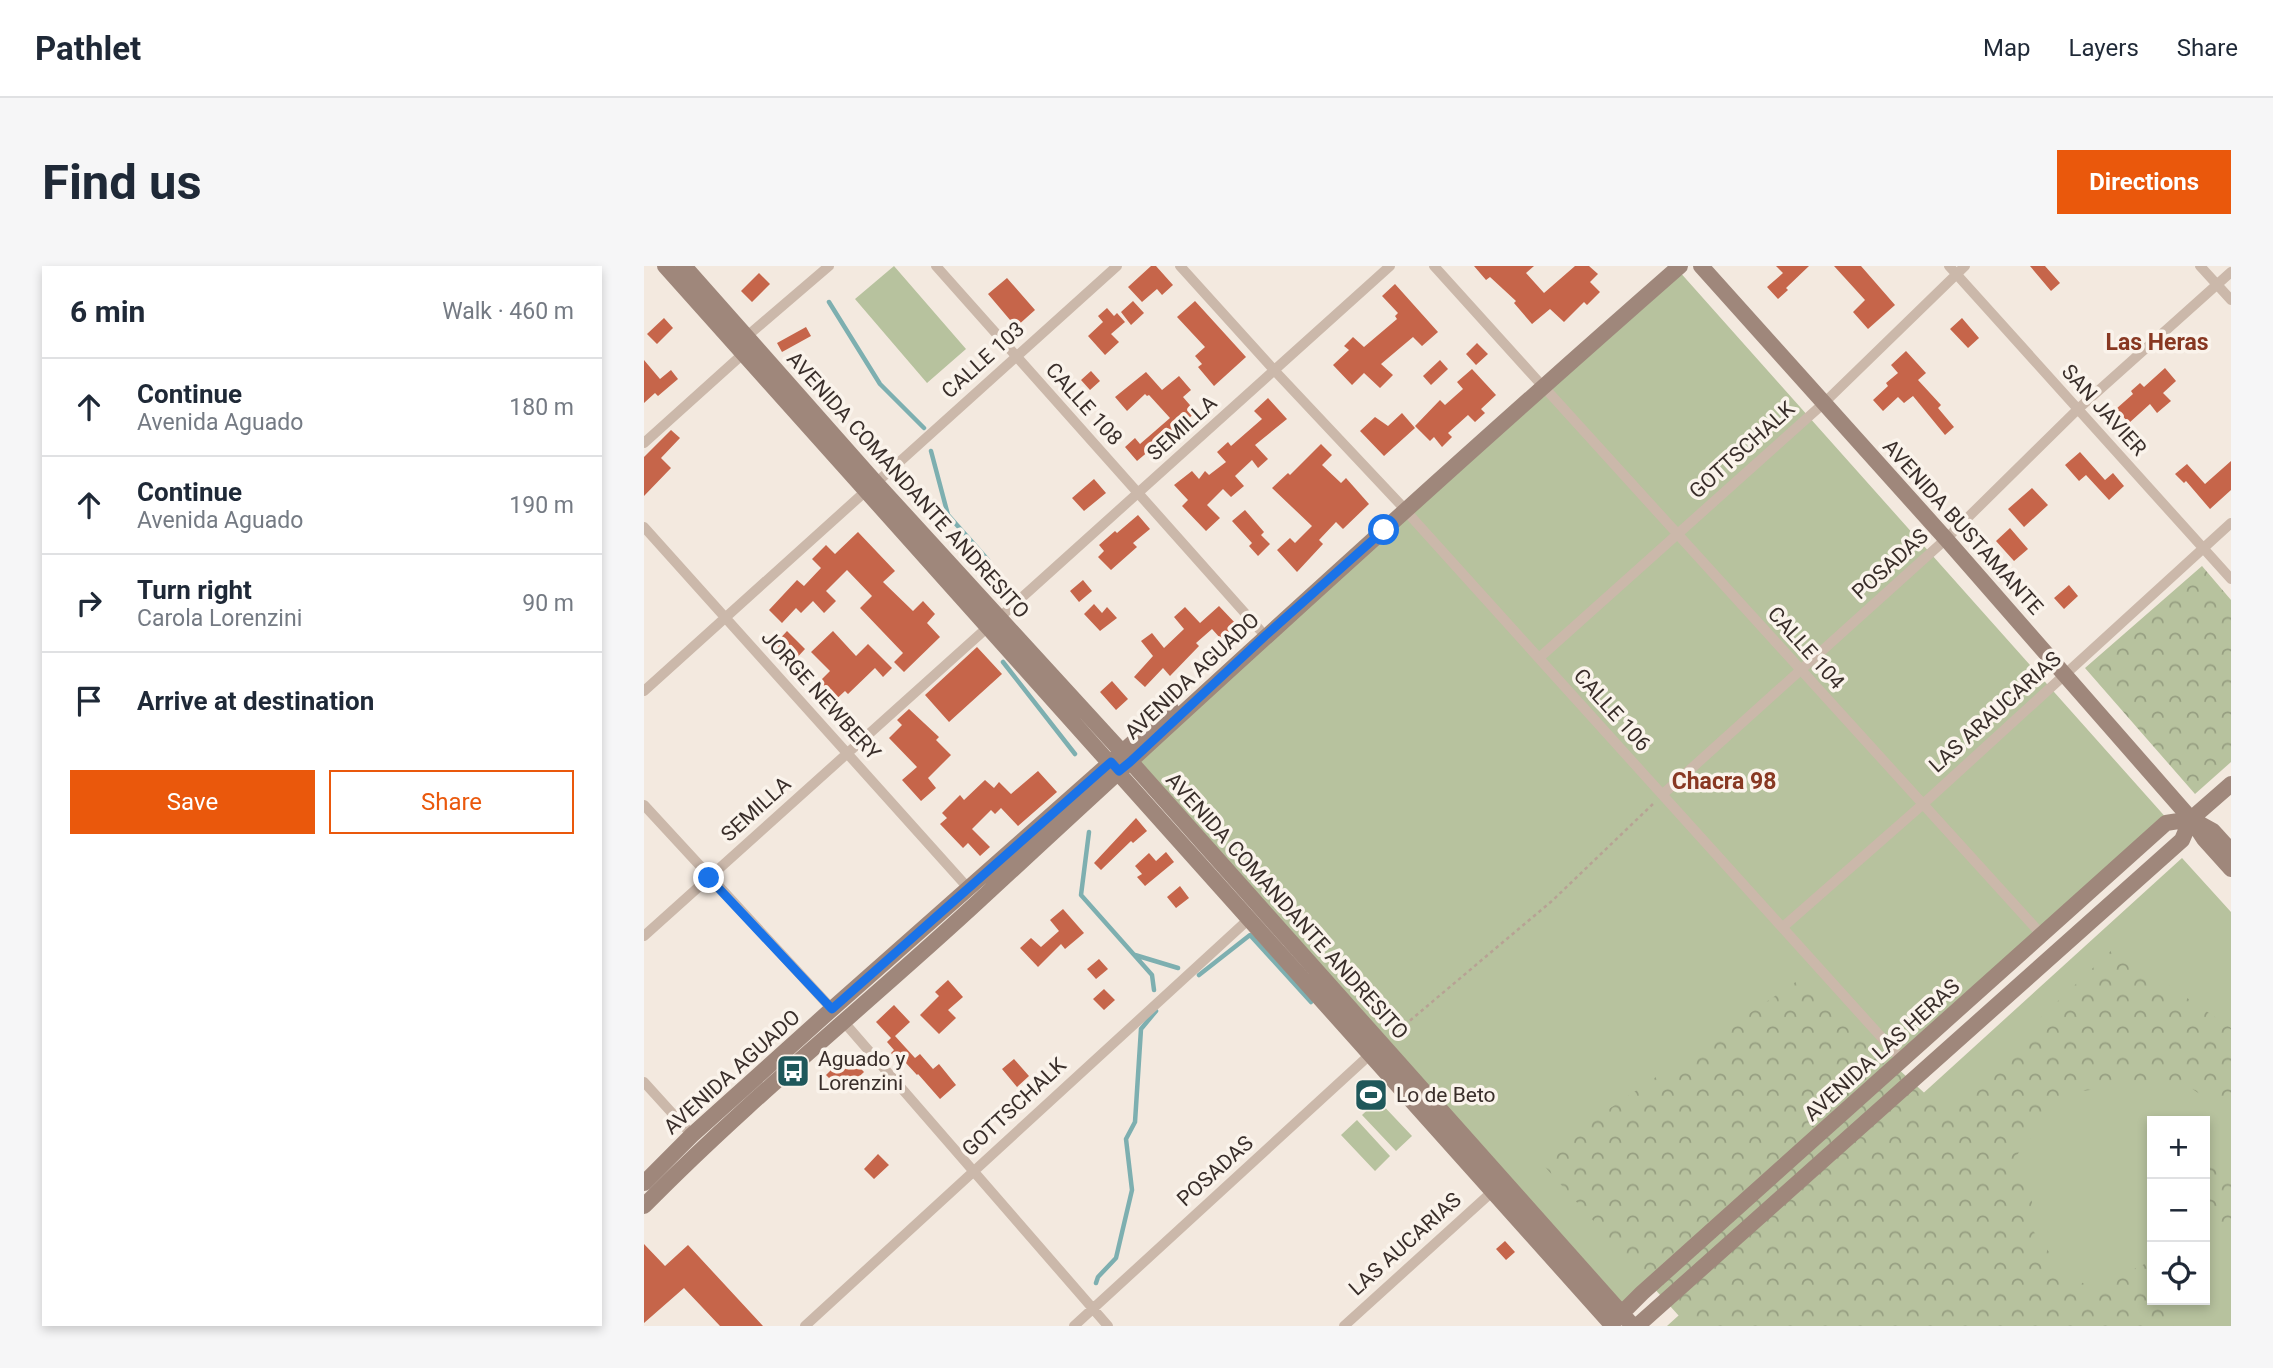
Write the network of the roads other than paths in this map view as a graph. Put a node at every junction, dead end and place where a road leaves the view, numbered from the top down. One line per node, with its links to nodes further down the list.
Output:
1 (665, 266): 18 (main road, AVENIDA COMANDANTE ANDRESITO)
2 (684, 266): 18 (main road, AVENIDA COMANDANTE ANDRESITO)
3 (830, 266): 18 (street)
4 (936, 266): 19 (street, CALLE 108)
5 (1117, 266): 19 (street, CALLE 103)
6 (1180, 266): 20 (street, CALLE 106)
7 (1390, 266): 20 (street, SEMILLA)
8 (1434, 266): 21 (street, CALLE 104)
9 (1665, 266): 21 (main road, AVENIDA AGUADO)
10 (1680, 266): 21 (main road, AVENIDA AGUADO)
11 (1701, 266): 22 (main road, AVENIDA BUSTAMANTE)
12 (1965, 266): 14 (street, GOTTSCHALK)
13 (2200, 266): 16 (street)
14 (1953, 270): 22 (street, GOTTSCHALK); 23 (street, SAN JAVIER)
15 (2231, 272): 16 (street, POSADAS)
16 (2217, 284): 17 (street); 23 (street, POSADAS)
17 (2231, 300)
18 (745, 345): 24 (street); 25 (main road, AVENIDA COMANDANTE ANDRESITO)
19 (1016, 357): 25 (street, CALLE 103); 26 (street, CALLE 108)
20 (1274, 370): 26 (street, SEMILLA); 27 (street, CALLE 106)
21 (1541, 384): 27 (main road, AVENIDA AGUADO); 30 (street, CALLE 104)
22 (1824, 403): 30 (street, GOTTSCHALK); 31 (main road, AVENIDA BUSTAMANTE)
23 (2078, 409): 31 (street, POSADAS); 32 (street, SAN JAVIER)
24 (644, 443)
25 (872, 486): 34 (street, CALLE 103); 35 (main road, AVENIDA COMANDANTE ANDRESITO)
26 (1139, 494): 35 (street, SEMILLA); 36 (street, CALLE 108)
27 (1403, 507): 36 (main road, AVENIDA AGUADO); 37 (street, CALLE 106); 42 (main road, AVENIDA AGUADO)
28 (2231, 523): 32 (street, LAS ARAUCARIAS)
29 (644, 527): 34 (street, JORGE NEWBERY)
30 (1677, 535): 37 (street, GOTTSCHALK); 38 (street, CALLE 104)
31 (1946, 539): 38 (street, POSADAS); 39 (main road, AVENIDA BUSTAMANTE)
32 (2203, 548): 33 (street, SAN JAVIER); 39 (street, LAS ARAUCARIAS)
33 (2231, 579)
34 (725, 618): 40 (street, CALLE 103); 41 (street, JORGE NEWBERY)
35 (994, 622): 41 (street, SEMILLA); 42 (main road, AVENIDA COMANDANTE ANDRESITO)
36 (1260, 630): 42 (main road, AVENIDA AGUADO)
37 (1539, 658): 44 (street, CALLE 106)
38 (1800, 670): 44 (street, POSADAS); 46 (street, CALLE 104)
39 (2065, 674): 46 (street, LAS ARAUCARIAS); 47 (main road, AVENIDA BUSTAMANTE)
40 (644, 691)
41 (847, 753): 50 (street, SEMILLA); 51 (street, JORGE NEWBERY)
42 (1120, 762): 51 (main road, AVENIDA AGUADO); 52 (main road, AVENIDA COMANDANTE ANDRESITO); 56 (main road, AVENIDA AGUADO); 57 (main road, AVENIDA COMANDANTE ANDRESITO)
43 (2231, 783): 47 (main road, AVENIDA LAS HERAS)
44 (1663, 794): 53 (street, CALLE 106)
45 (644, 805): 50 (street)
46 (1922, 805): 53 (street, LAS ARAUCARIAS); 54 (street, CALLE 104)
47 (2192, 819): 48 (main road, AVENIDA BUSTAMANTE); 49 (main road, AVENIDA BUSTAMANTE); 54 (main road, AVENIDA LAS HERAS); 71 (main road, AVENIDA LAS HERAS)
48 (2231, 851)
49 (2231, 869)
50 (709, 878): 55 (street, SEMILLA); 56 (street)
51 (969, 889): 56 (main road, AVENIDA AGUADO)
52 (1250, 918): 57 (main road, AVENIDA COMANDANTE ANDRESITO); 61 (street, GOTTSCHALK)
53 (1783, 927): 58 (street, CALLE 106)
54 (2042, 935): 58 (main road, AVENIDA LAS HERAS)
55 (644, 936)
56 (837, 1015): 60 (main road, AVENIDA AGUADO); 61 (street); 64 (main road, AVENIDA AGUADO)
57 (1377, 1049): 63 (main road, AVENIDA COMANDANTE ANDRESITO); 65 (street, POSADAS); 66 (main road, AVENIDA COMANDANTE ANDRESITO)
58 (1902, 1060): 66 (main road, AVENIDA LAS HERAS)
59 (644, 1082): 60 (street)
60 (692, 1135): 62 (main road, AVENIDA AGUADO)
61 (973, 1171): 65 (street); 67 (street, GOTTSCHALK)
62 (644, 1183)
63 (1493, 1191): 66 (main road, AVENIDA COMANDANTE ANDRESITO); 70 (street, LAS AUCARIAS)
64 (644, 1206)
65 (1093, 1309): 68 (street, POSADAS); 69 (street)
66 (1614, 1322): 71 (main road, AVENIDA COMANDANTE ANDRESITO)
67 (805, 1326)
68 (1074, 1326)
69 (1108, 1326)
70 (1344, 1326)
71 (1635, 1326)

